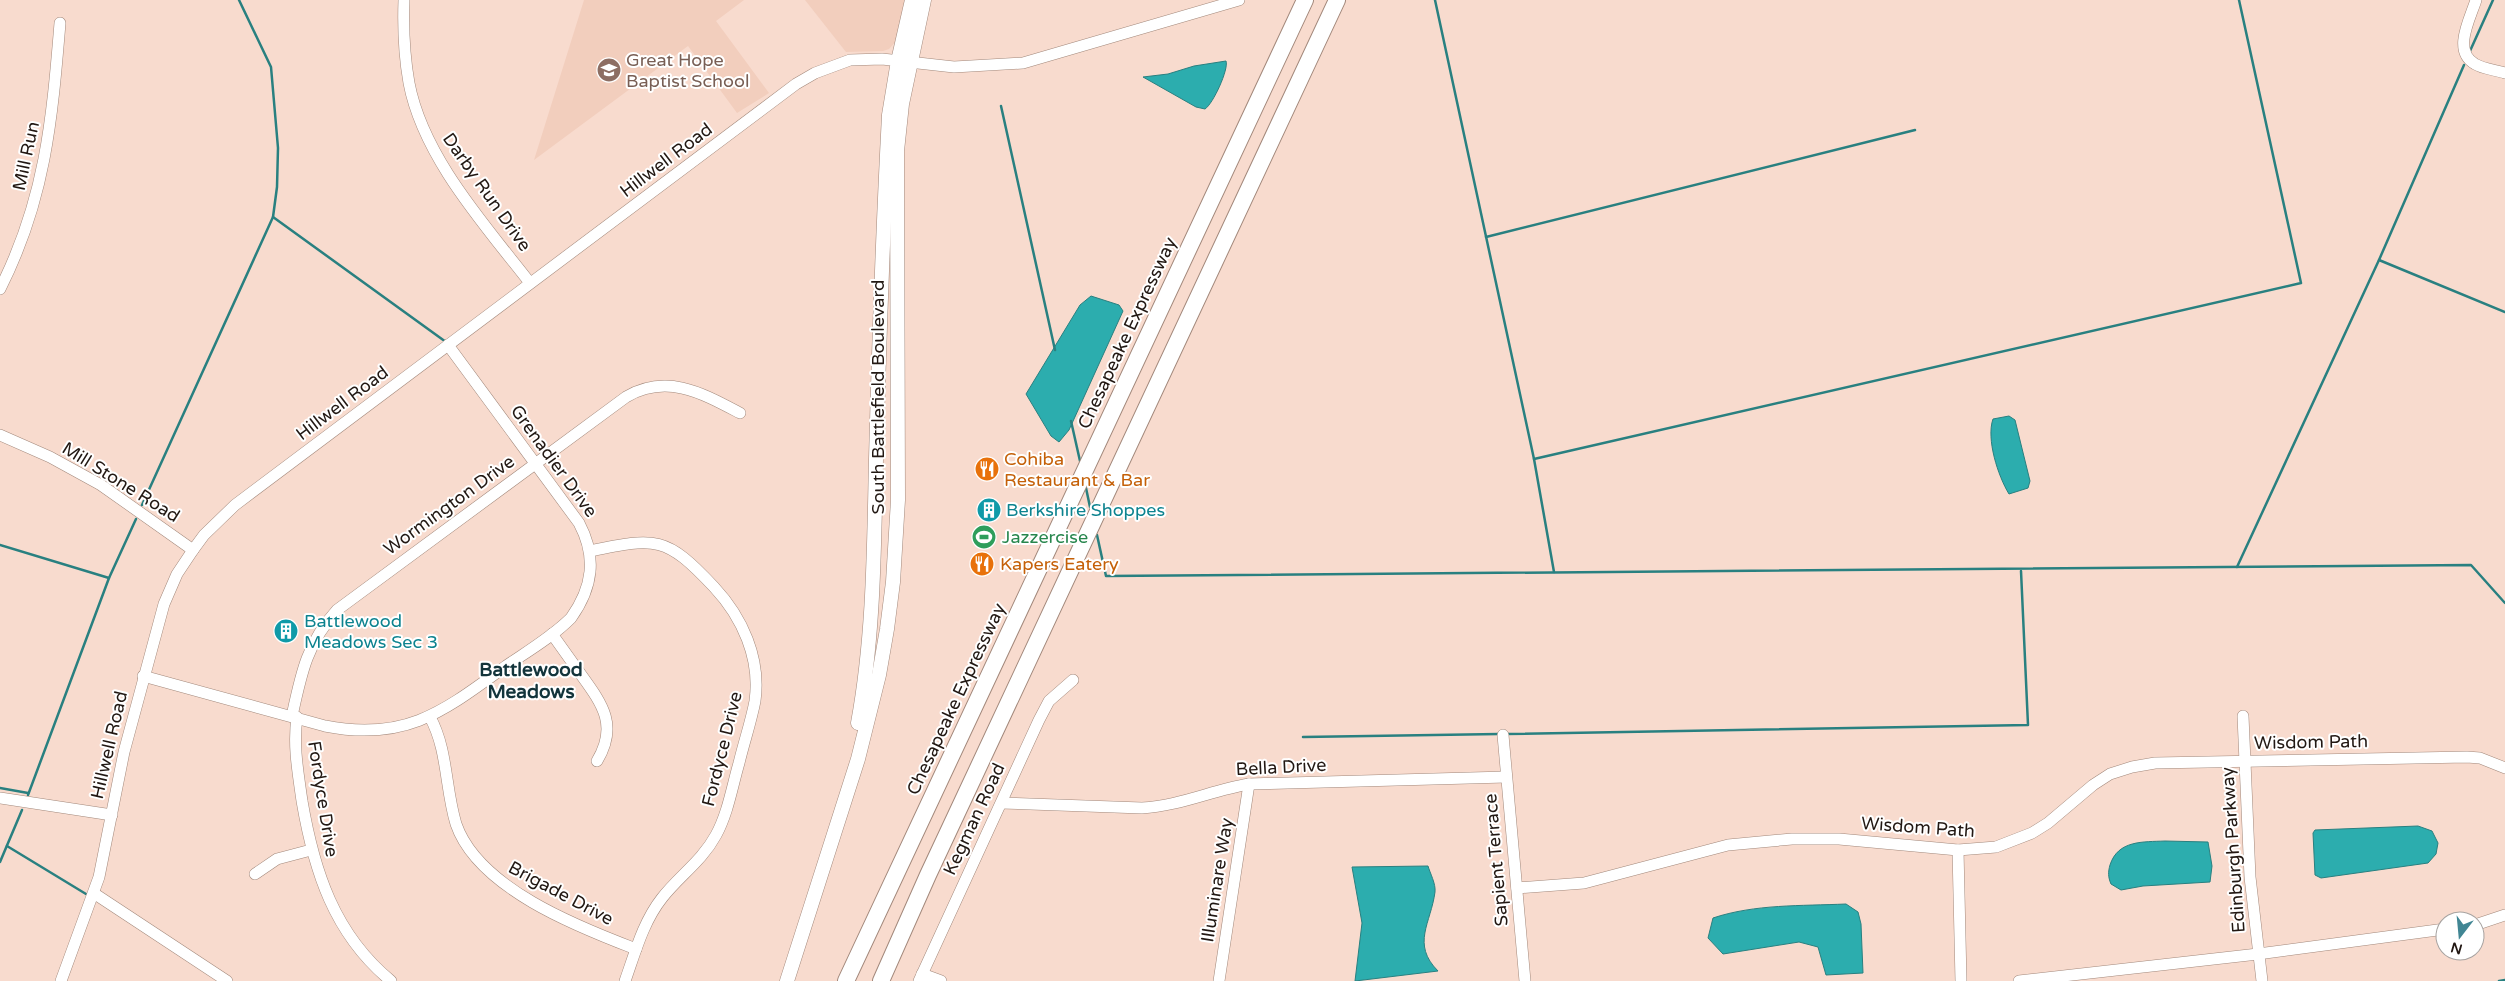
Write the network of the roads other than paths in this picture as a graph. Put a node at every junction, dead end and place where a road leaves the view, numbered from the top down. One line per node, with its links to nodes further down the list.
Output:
1 (404, 0): 11 (street, Darby Run Drive)
2 (912, 0): 9 (main road, South Battlefield Boulevard)
3 (924, 0): 9 (main road, South Battlefield Boulevard)
4 (1239, 0): 9 (street, Hillwell Road)
5 (1305, 0): 51 (highway, Chesapeake Expressway)
6 (1337, 0): 52 (highway)
7 (2476, 0): 10 (street)
8 (60, 23): 12 (street, Mill Run)
9 (903, 62): 11 (street, Hillwell Road); 31 (main road, South Battlefield Boulevard); 31 (main road, South Battlefield Boulevard)
10 (2505, 72)
11 (530, 283): 13 (street, Hillwell Road)
12 (0, 290)
13 (448, 345): 16 (street, Grenadier Drive); 17 (street, Hillwell Road)
14 (740, 413): 16 (street, Wormington Drive)
15 (0, 435): 17 (street, Mill Stone Road)
16 (536, 463): 18 (street, Grenadier Drive); 23 (street, Wormington Drive)
17 (193, 550): 20 (street, Hillwell Road)
18 (590, 551): 19 (street, Grenadier Drive); 43 (street, Fordyce Drive)
19 (552, 634): 24 (street, Grenadier Drive); 26 (street)
20 (143, 676): 23 (street, Grenadier Drive); 34 (street, Hillwell Road)
21 (1073, 680): 33 (street, Kegman Road)
22 (2242, 716): 27 (street, Edinburgh Parkway)
23 (295, 717): 24 (street, Grenadier Drive); 35 (street, Fordyce Drive)
24 (430, 717): 43 (street, Brigade Drive)
25 (1503, 735): 29 (street, Sapient Terrace)
26 (596, 761)
27 (2244, 761): 28 (street, Wisdom Path); 36 (street, Wisdom Path); 44 (street, Edinburgh Parkway)
28 (2505, 768)
29 (1506, 777): 30 (street, Bella Drive); 38 (street, Sapient Terrace)
30 (1249, 784): 33 (street, Bella Drive); 54 (street, Illuminare Way)
31 (846, 790): 50 (main road, South Battlefield Boulevard)
32 (0, 798): 34 (street)
33 (1002, 803): 45 (street, Kegman Road)
34 (112, 815): 39 (street, Hillwell Road)
35 (311, 850): 37 (street); 48 (street, Fordyce Drive)
36 (1958, 850): 38 (street, Wisdom Path); 56 (street)
37 (255, 874)
38 (1517, 888): 55 (street, Sapient Terrace)
39 (95, 894): 46 (street, Hillwell Road); 47 (street)
40 (2505, 915): 41 (street)
41 (2485, 922)
42 (2435, 930): 44 (street)
43 (636, 949): 49 (street, Fordyce Drive)
44 (2258, 954): 57 (street); 58 (street, Edinburgh Parkway)
45 (920, 978): 53 (street)
46 (62, 981)
47 (227, 981)
48 (391, 981)
49 (625, 981)
50 (787, 981)
51 (846, 981)
52 (881, 981)
53 (941, 981)
54 (1219, 981)
55 (1525, 981)
56 (1961, 981)
57 (2019, 981)
58 (2262, 981)

